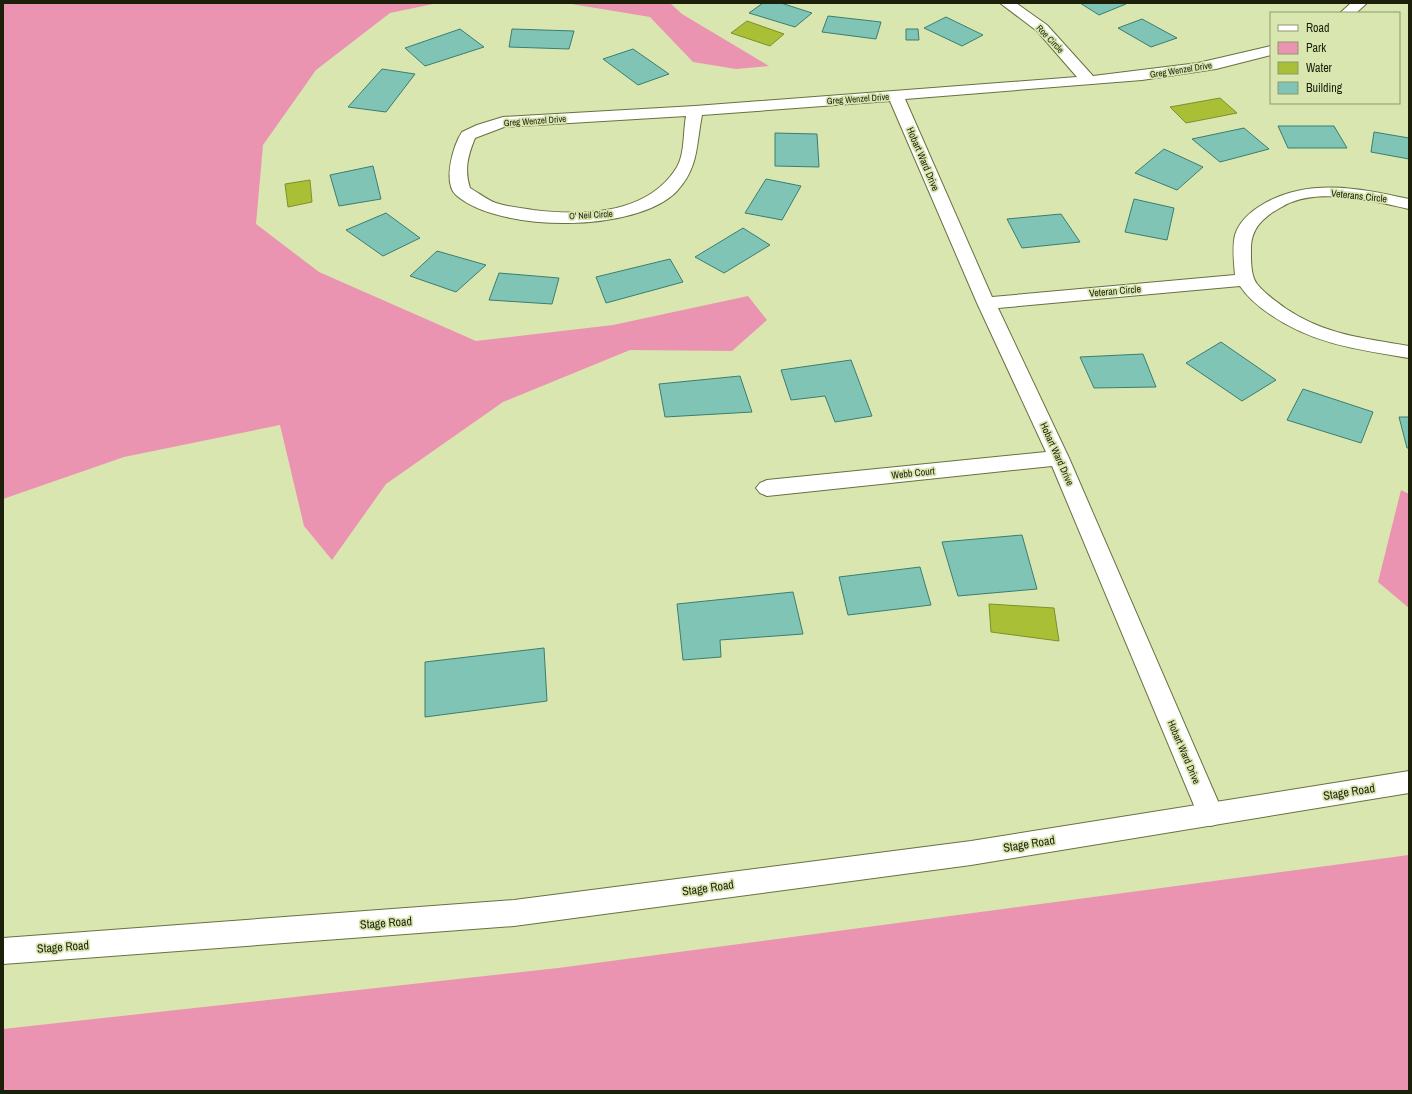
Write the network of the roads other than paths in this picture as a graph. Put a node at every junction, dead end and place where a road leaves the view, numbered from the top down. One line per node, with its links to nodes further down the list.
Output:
1 (1007, 3): 5 (street, Roe Circle)
2 (1360, 3): 3 (street)
3 (1349, 12)
4 (1270, 50): 5 (street, Greg Wenzel Drive)
5 (1089, 80): 6 (street, Greg Wenzel Drive)
6 (896, 96): 7 (street, Greg Wenzel Drive); 11 (street, Hobart Ward Drive)
7 (695, 111): 8 (street, Greg Wenzel Drive); 8 (street, O' Neil Circle)
8 (459, 157)
9 (1409, 204): 10 (street, Veterans Circle)
10 (1245, 280): 11 (street, Veteran Circle); 12 (street)
11 (986, 303): 13 (street, Hobart Ward Drive)
12 (1409, 352)
13 (1059, 458): 14 (street, Webb Court); 16 (street, Hobart Ward Drive)
14 (767, 488)
15 (1409, 782): 16 (street, Stage Road)
16 (1211, 815): 17 (street, Stage Road)
17 (3, 951)

